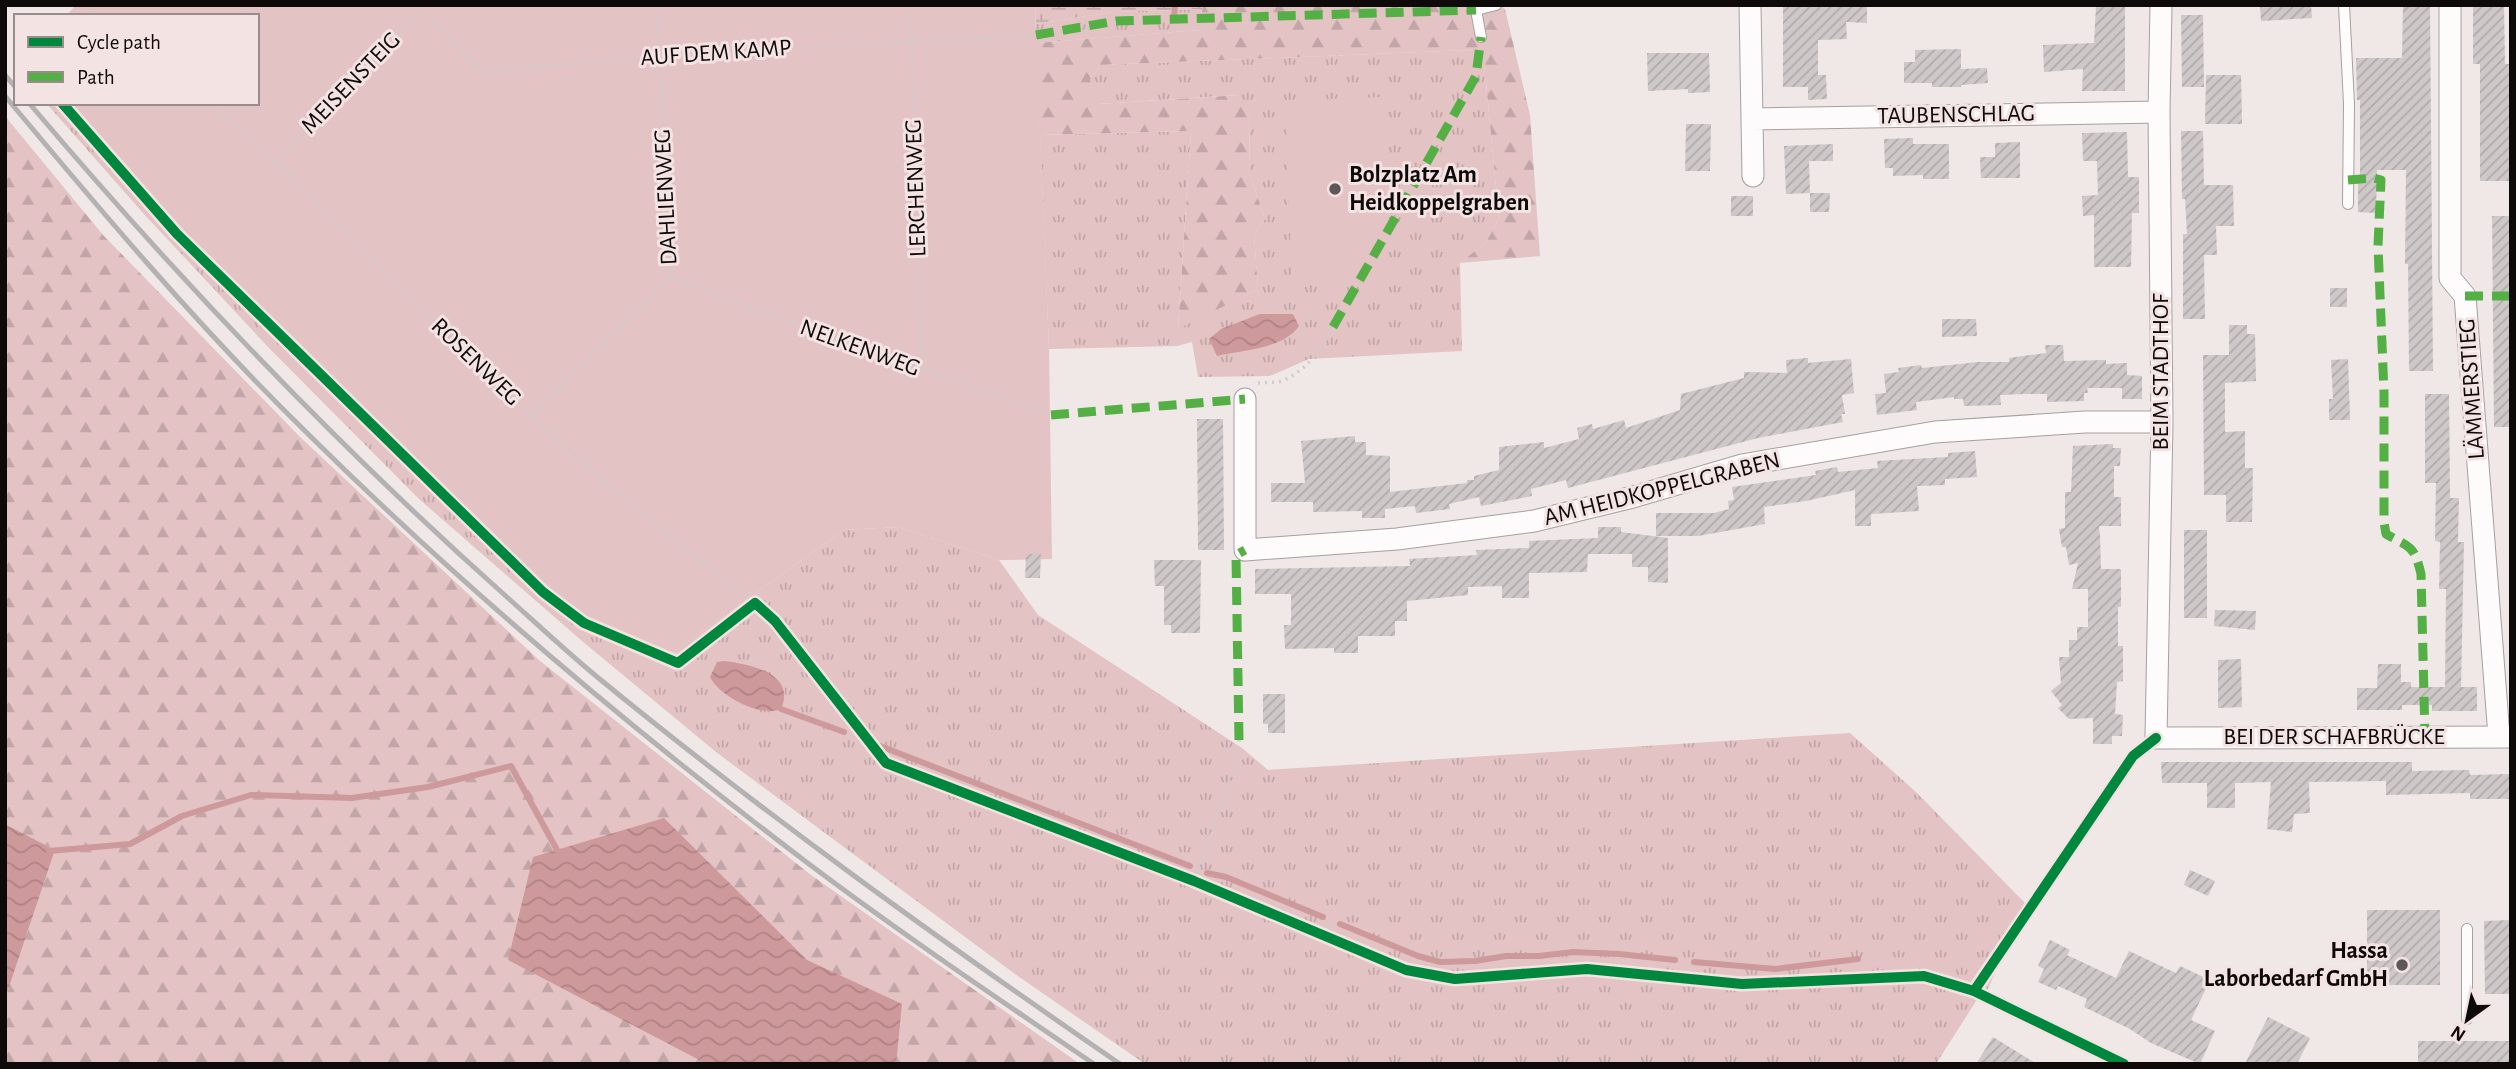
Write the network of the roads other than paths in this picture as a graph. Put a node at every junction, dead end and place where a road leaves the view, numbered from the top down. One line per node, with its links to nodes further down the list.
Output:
1 (1496, 5): 6 (lane)
2 (1750, 5): 8 (street)
3 (2161, 5): 7 (street, BEIM STADTHOF)
4 (2344, 5): 10 (lane)
5 (2450, 5): 13 (street, LÄMMERSTIEG)
6 (1481, 37)
7 (2160, 111): 8 (street, TAUBENSCHLAG); 12 (street, BEIM STADTHOF)
8 (1754, 119): 9 (street)
9 (1753, 176)
10 (2348, 204)
11 (1245, 399): 12 (street, AM HEIDKOPPELGRABEN)
12 (2162, 422): 14 (street, BEIM STADTHOF)
13 (2505, 736): 14 (street, BEI DER SCHAFBRÜCKE)
14 (2157, 738)
15 (2468, 929): 16 (lane)
16 (2467, 1019)

